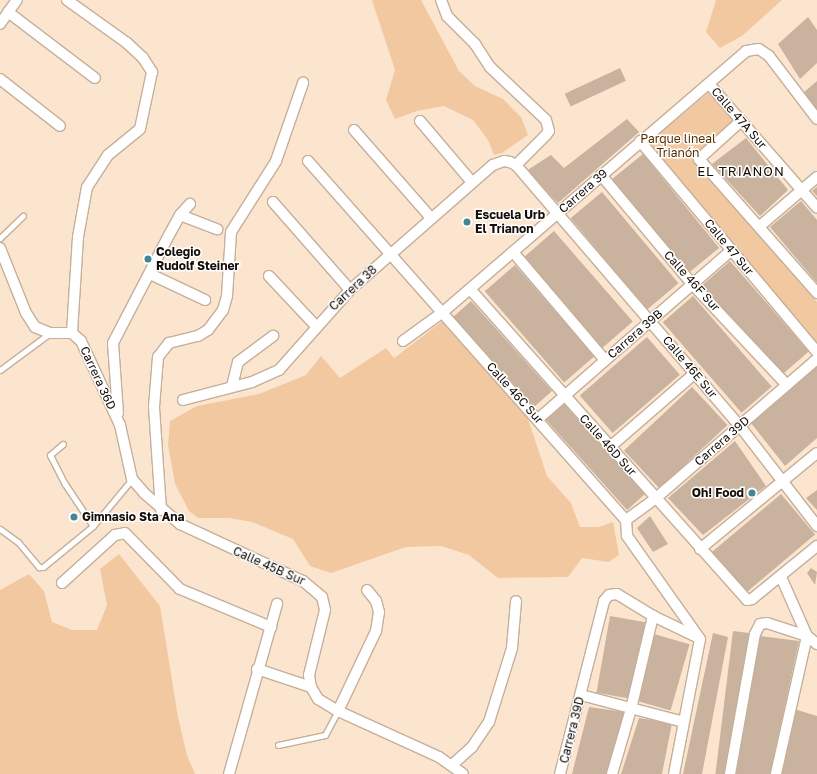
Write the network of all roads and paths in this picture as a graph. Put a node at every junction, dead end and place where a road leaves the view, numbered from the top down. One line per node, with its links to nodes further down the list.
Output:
1 (17, 0): 5 (street)
2 (67, 0): 4 (street)
3 (441, 0): 18 (street)
4 (80, 3): 48 (street)
5 (8, 12): 6 (street); 7 (street)
6 (0, 24)
7 (95, 78)
8 (0, 79): 14 (street)
9 (303, 83): 69 (street)
10 (708, 84): 11 (street, Carrera 39); 13 (street, Calle 47A Sur); 16 (street, Carrera 39)
11 (817, 119)
12 (420, 121): 21 (street)
13 (741, 121): 22 (street, Calle 47A Sur); 30 (street)
14 (60, 126)
15 (354, 130): 29 (street)
16 (640, 141): 19 (street, Carrera 39); 34 (street, Calle 47 Sur)
17 (308, 161): 36 (street, Calle 46C Sur)
18 (516, 165): 21 (street, Carrera 38); 26 (street)
19 (601, 175): 26 (street, Carrera 39); 39 (street, Calle 46F Sur)
20 (817, 177): 22 (street)
21 (472, 182): 29 (street, Carrera 38)
22 (802, 191): 25 (street, Calle 47A Sur); 30 (street)
23 (273, 202): 41 (street)
24 (190, 204): 27 (street)
25 (817, 208)
26 (557, 214): 35 (street, Carrera 39); 45 (street, Calle 46E Sur)
27 (180, 215): 31 (street); 37 (street)
28 (23, 216): 32 (lane)
29 (431, 218): 36 (street, Carrera 38)
30 (760, 226): 42 (street)
31 (217, 229)
32 (0, 238)
33 (0, 248): 47 (street, Carrera 36D)
34 (732, 250): 39 (street, Carrera 39B); 51 (street, Calle 47 Sur)
35 (513, 252): 40 (street, Carrera 39); 53 (street)
36 (391, 254): 41 (street, Carrera 38); 44 (street, Calle 46C Sur)
37 (150, 274): 43 (street); 61 (street)
38 (269, 276): 46 (street)
39 (693, 284): 45 (street, Carrera 39B); 56 (street, Calle 46F Sur)
40 (470, 289): 44 (street, Carrera 39); 58 (street, Calle 46D Sur)
41 (350, 290): 46 (street, Carrera 38)
42 (817, 293)
43 (205, 300)
44 (443, 312): 50 (street, Carrera 39); 60 (street, Calle 46C Sur)
45 (650, 320): 53 (street, Carrera 39B); 55 (street, Calle 46E Sur)
46 (316, 326): 57 (street, Carrera 38)
47 (50, 333): 48 (street, Carrera 36D); 54 (lane)
48 (72, 333): 61 (street, Carrera 36D)
49 (273, 336): 57 (street)
50 (403, 341)
51 (817, 352)
52 (817, 359): 56 (street, Carrera 39D)
53 (605, 360): 58 (street, Carrera 39B)
54 (0, 370)
55 (695, 373): 62 (street, Calle 46E Sur); 64 (street)
56 (787, 385): 62 (street, Carrera 39D)
57 (232, 386): 59 (street, Carrera 38)
58 (564, 396): 60 (street, Carrera 39B); 64 (street, Calle 46D Sur)
59 (183, 400)
60 (538, 419): 70 (street, Calle 46C Sur)
61 (120, 425): 66 (street, Carrera 36D)
62 (740, 425): 67 (street, Calle 46E Sur); 68 (street, Carrera 39D)
63 (63, 444): 71 (lane)
64 (610, 447): 68 (street, Calle 46D Sur)
65 (817, 453): 67 (street)
66 (132, 479): 69 (street, Calle 45B Sur); 71 (lane)
67 (783, 482): 72 (street, Calle 46E Sur); 75 (street)
68 (656, 498): 70 (street, Carrera 39D); 75 (street, Calle 46D Sur)
69 (161, 510): 87 (street, Calle 45B Sur)
70 (626, 520): 84 (street)
71 (92, 526): 73 (lane)
72 (817, 526)
73 (0, 529)
74 (817, 546): 76 (street)
75 (700, 550): 76 (street, Calle 46D Sur)
76 (781, 576): 83 (street)
77 (62, 583): 82 (street)
78 (367, 590): 90 (street)
79 (516, 602): 93 (street)
80 (277, 604): 82 (street)
81 (653, 616): 84 (street); 88 (street, Carrera 39D); 89 (street)
82 (271, 627): 86 (street)
83 (807, 636): 85 (street); 99 (street); 100 (street)
84 (700, 639): 91 (street)
85 (817, 644)
86 (257, 669): 87 (street); 94 (street)
87 (310, 687): 90 (street)
88 (581, 695): 89 (street); 96 (street, Carrera 39D)
89 (631, 708): 91 (street); 97 (street)
90 (338, 711): 92 (lane); 93 (street)
91 (684, 722): 98 (street)
92 (278, 745)
93 (452, 765): 95 (street)
94 (229, 774)
95 (463, 774)
96 (560, 774)
97 (612, 774)
98 (674, 774)
99 (730, 774)
100 (776, 774)

